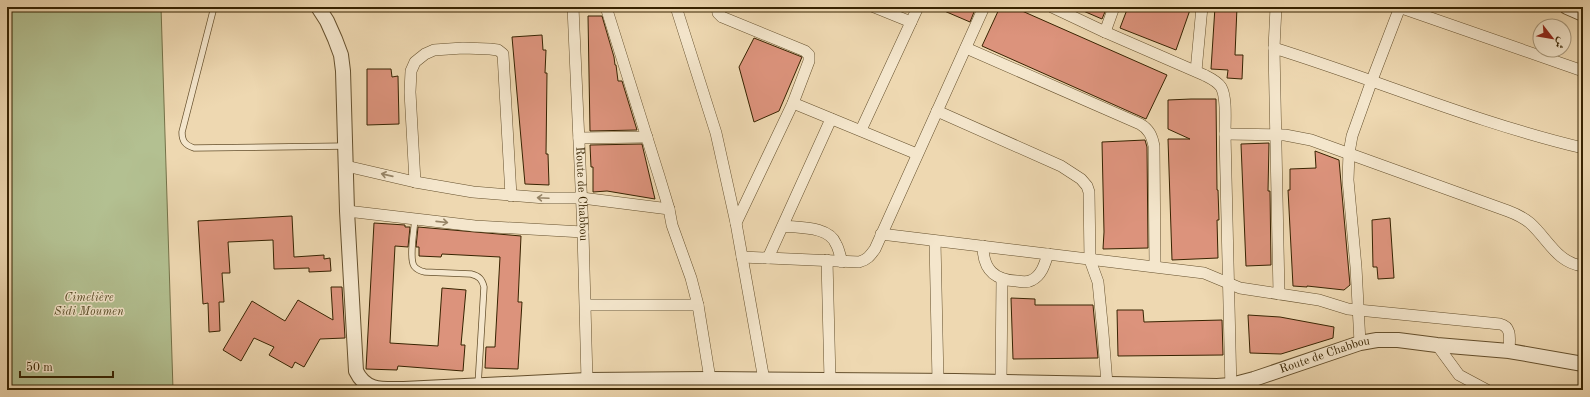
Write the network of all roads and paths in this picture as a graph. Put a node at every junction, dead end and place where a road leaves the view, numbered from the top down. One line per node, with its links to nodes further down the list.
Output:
1 (214, 7): 32 (lane)
2 (318, 7): 32 (street)
3 (573, 7): 31 (street, Route de Chabbou)
4 (606, 7): 30 (street)
5 (676, 7): 43 (street)
6 (717, 7): 24 (street)
7 (874, 7): 17 (street)
8 (918, 7): 17 (street)
9 (984, 7): 19 (street)
10 (1052, 7): 18 (street)
11 (1114, 7): 18 (street)
12 (1202, 7): 21 (street)
13 (1276, 7): 20 (street)
14 (1400, 7): 22 (street); 23 (street)
15 (1567, 7): 16 (street)
16 (1583, 14)
17 (911, 22): 27 (street)
18 (1105, 32): 21 (street)
19 (966, 48): 25 (street); 55 (street)
20 (1274, 48): 23 (street); 29 (street)
21 (1196, 71): 28 (street)
22 (1583, 71)
23 (1372, 80): 33 (street); 34 (street)
24 (793, 103): 26 (street); 43 (street)
25 (937, 112): 35 (street); 53 (street)
26 (831, 119): 27 (street); 44 (street)
27 (861, 130): 35 (street)
28 (1226, 134): 29 (street); 58 (street)
29 (1275, 134): 34 (street); 59 (street)
30 (647, 137): 31 (street); 40 (street)
31 (579, 138): 39 (street, Route de Chabbou)
32 (346, 146): 36 (street)
33 (1583, 148)
34 (1348, 153): 56 (street); 62 (street)
35 (917, 154): 46 (street)
36 (346, 166): 37 (street, one-way to 36); 41 (street)
37 (415, 182): 38 (street); 38 (street)
38 (511, 196): 39 (street, one-way to 38)
39 (582, 198): 40 (street); 45 (street, Route de Chabbou)
40 (669, 209): 61 (street)
41 (347, 211): 42 (street); 74 (street, Route de Chabbou)
42 (415, 219): 45 (street, one-way to 45); 74 (lane)
43 (736, 223): 50 (street)
44 (783, 226): 51 (street); 54 (street)
45 (583, 232): 60 (street, Route de Chabbou)
46 (881, 234): 47 (street); 54 (street)
47 (936, 241): 48 (street); 71 (street)
48 (983, 246): 49 (street); 57 (street)
49 (1048, 254): 53 (street); 57 (street)
50 (742, 257): 51 (street); 69 (street)
51 (768, 258): 52 (street)
52 (827, 260): 54 (street); 70 (street)
53 (1090, 260): 55 (street); 73 (street)
54 (842, 262)
55 (1155, 266): 58 (street)
56 (1583, 266)
57 (1002, 280): 72 (street)
58 (1229, 284): 59 (street); 78 (street)
59 (1279, 294): 62 (street)
60 (586, 305): 61 (street); 68 (street, Route de Chabbou)
61 (698, 305): 67 (street)
62 (1358, 310): 63 (street); 65 (street)
63 (1360, 343): 64 (street, Route de Chabbou); 78 (street, Route de Chabbou)
64 (1437, 346): 65 (street, Route de Chabbou); 79 (street)
65 (1509, 351): 66 (street, Route de Chabbou)
66 (1583, 364)
67 (710, 379): 68 (street, Route de Chabbou); 75 (street, Route de Chabbou)
68 (587, 380): 74 (street, Route de Chabbou)
69 (764, 380): 70 (street, Route de Chabbou); 75 (street, Route de Chabbou)
70 (830, 380): 71 (street, Route de Chabbou)
71 (938, 381): 76 (street, Route de Chabbou)
72 (1001, 382): 76 (street, Route de Chabbou); 77 (street, Route de Chabbou)
73 (1107, 384): 77 (street, Route de Chabbou); 78 (street, Route de Chabbou)
74 (478, 385)
75 (741, 385)
76 (955, 386)
77 (1063, 386)
78 (1231, 387)
79 (1487, 390)

